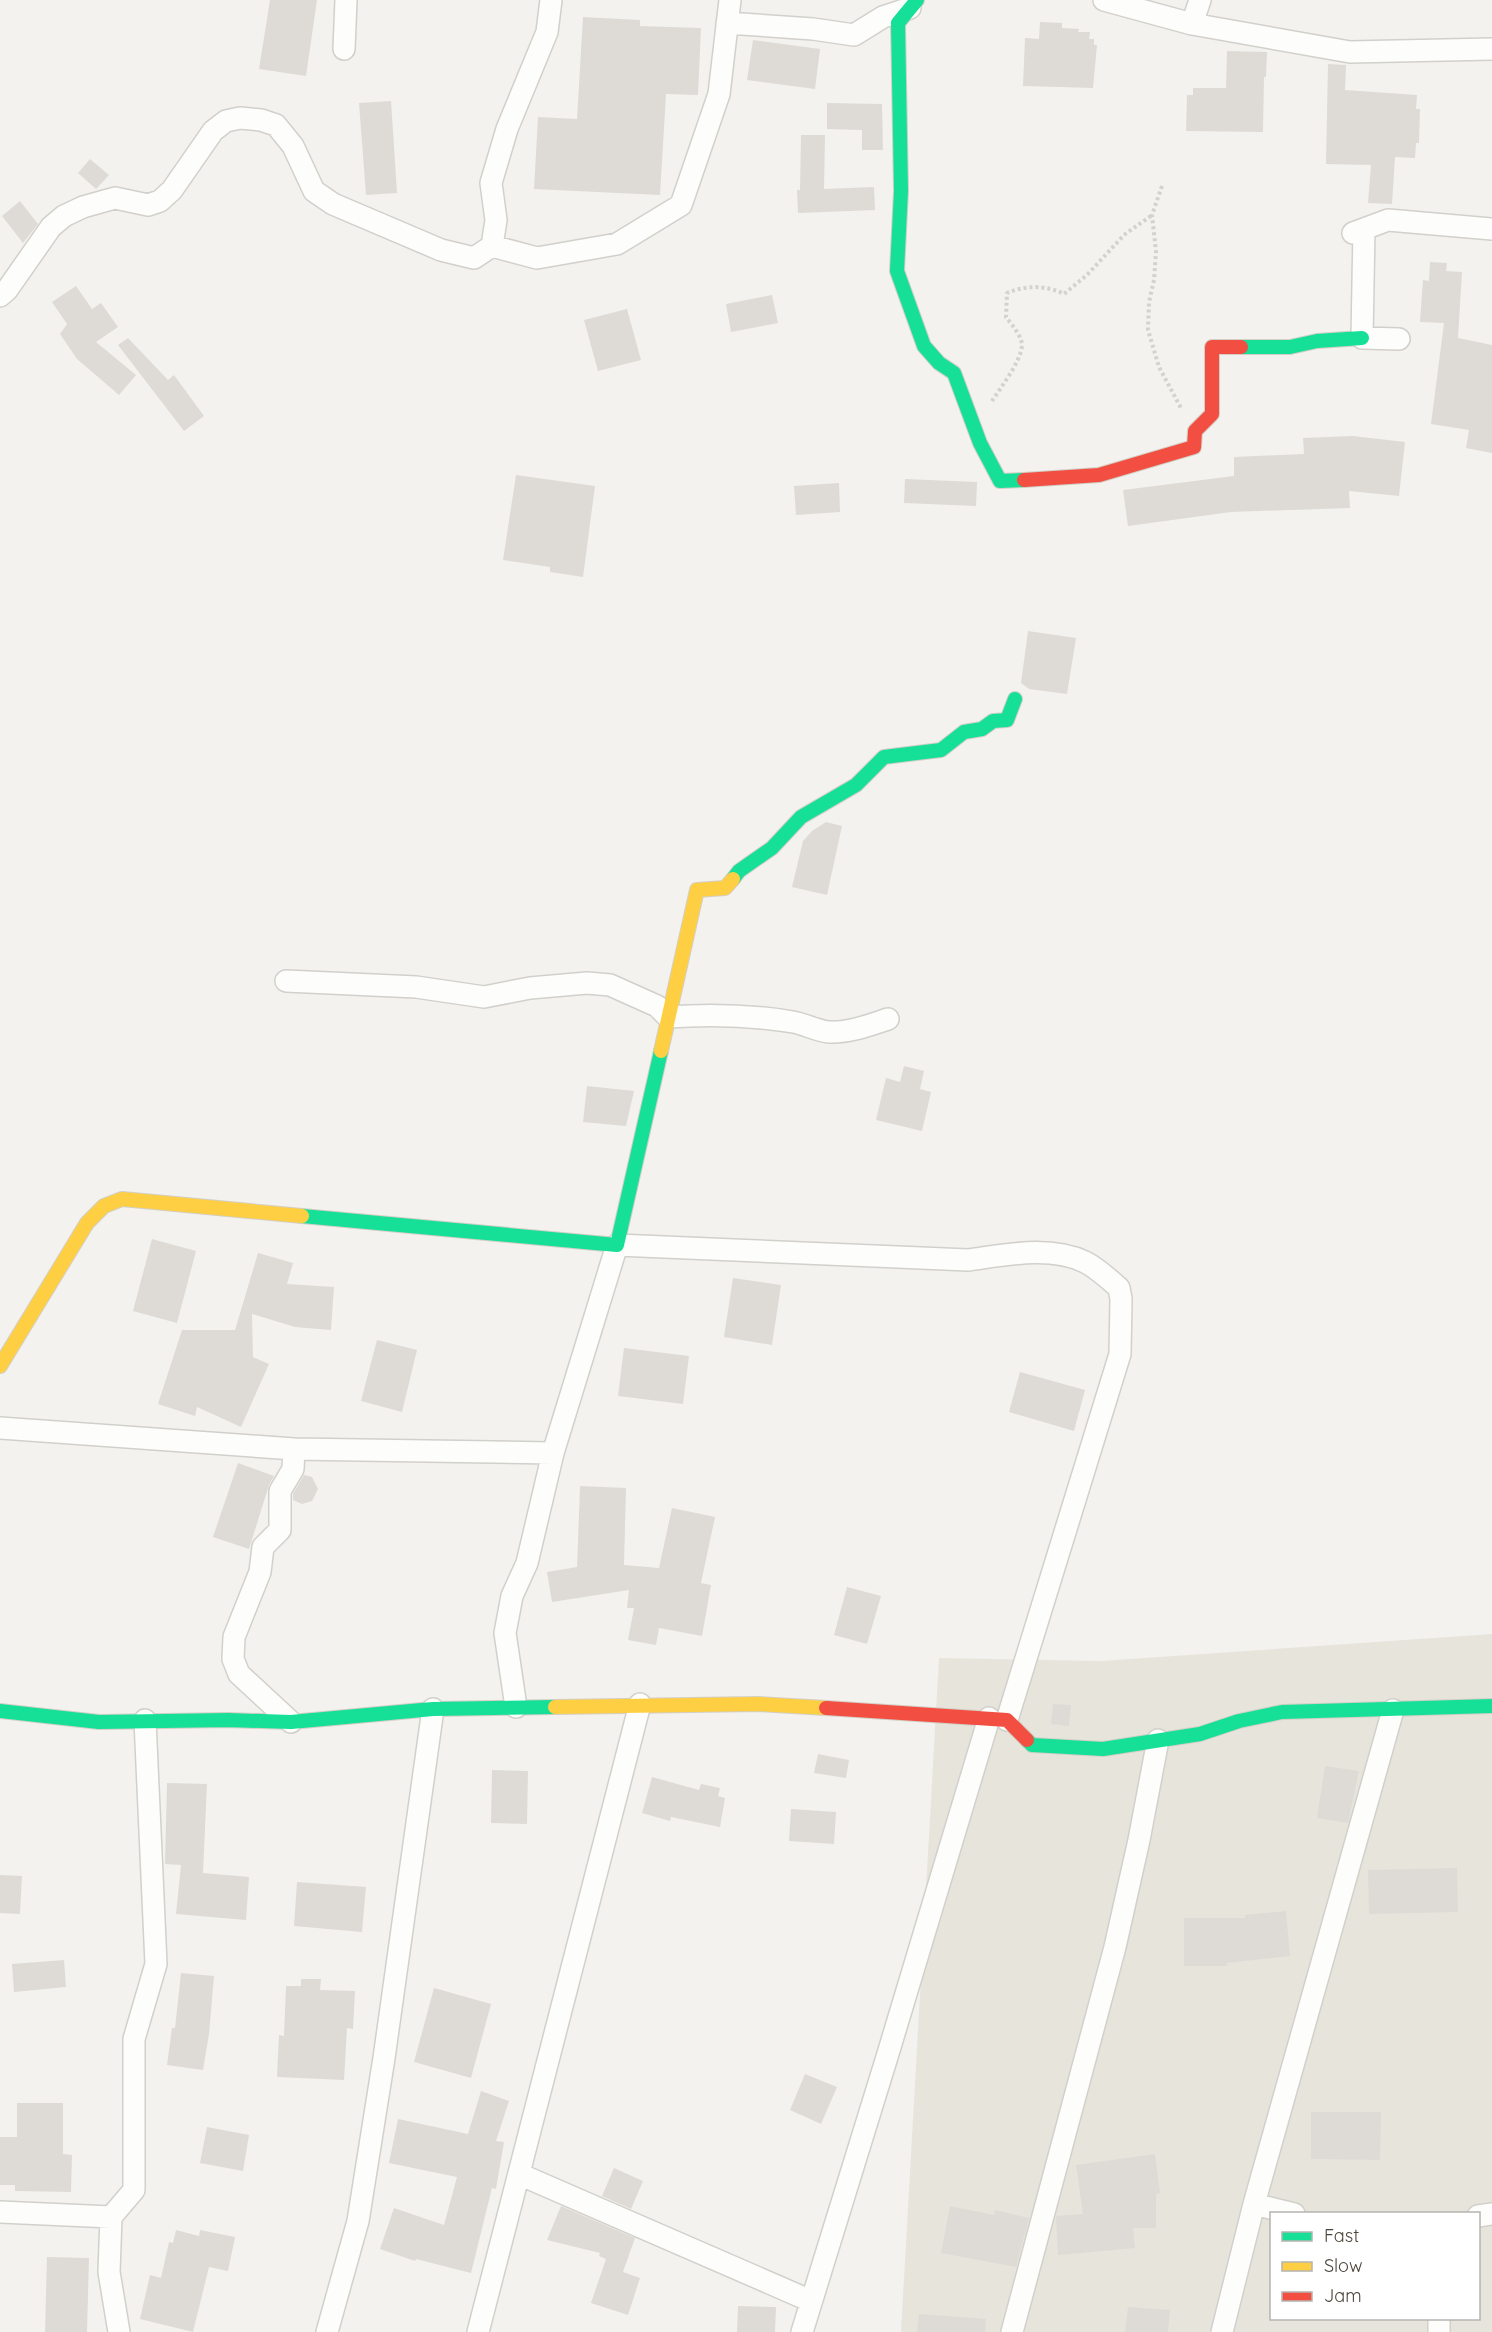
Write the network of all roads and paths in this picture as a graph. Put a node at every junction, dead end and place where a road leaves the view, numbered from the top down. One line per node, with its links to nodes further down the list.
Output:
1 (346, 0): 9 (street)
2 (550, 0): 14 (street)
3 (730, 0): 7 (street)
4 (1104, 0): 8 (street)
5 (1200, 0): 8 (street)
6 (914, 4): 7 (street); 19 (street)
7 (727, 23): 14 (street)
8 (1192, 24): 10 (street)
9 (344, 49)
10 (1492, 49)
11 (1162, 186): 12 (path)
12 (1152, 215): 18 (path); 19 (path)
13 (1492, 229): 16 (street)
14 (492, 246): 15 (street)
15 (0, 296)
16 (1362, 338): 17 (street); 19 (street)
17 (1399, 339)
18 (990, 404)
19 (1196, 431)
20 (1015, 699): 22 (street)
21 (286, 981): 22 (street)
22 (668, 1017): 23 (street); 24 (street)
23 (888, 1019)
24 (617, 1245): 25 (street); 28 (street); 35 (street)
25 (0, 1366)
26 (0, 1428): 27 (street)
27 (294, 1449): 28 (street); 37 (street)
28 (553, 1453): 31 (street)
29 (640, 1704): 31 (street); 35 (street); 39 (street)
30 (1492, 1706): 33 (street)
31 (516, 1707): 32 (street)
32 (433, 1709): 37 (street); 46 (street)
33 (1393, 1710): 38 (street); 40 (street)
34 (0, 1711): 36 (street)
35 (998, 1719): 38 (street); 44 (street)
36 (145, 1720): 37 (street); 43 (street)
37 (291, 1722)
38 (1158, 1740): 49 (street)
39 (519, 2174): 44 (street); 47 (street)
40 (1254, 2204): 42 (street); 50 (street)
41 (0, 2212): 43 (street)
42 (1286, 2212)
43 (111, 2217): 45 (street)
44 (812, 2301): 48 (street)
45 (119, 2332)
46 (327, 2332)
47 (478, 2332)
48 (802, 2332)
49 (1012, 2332)
50 (1222, 2332)

